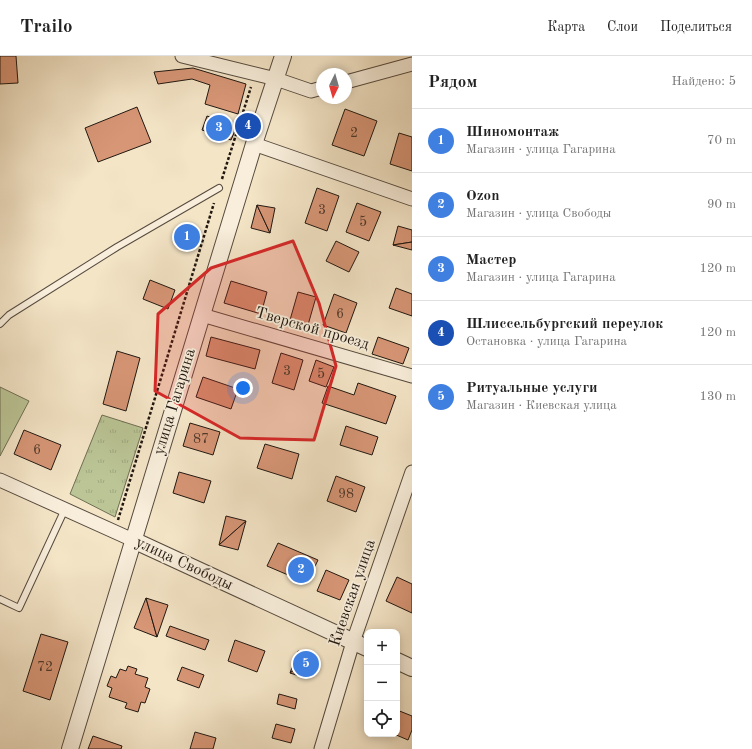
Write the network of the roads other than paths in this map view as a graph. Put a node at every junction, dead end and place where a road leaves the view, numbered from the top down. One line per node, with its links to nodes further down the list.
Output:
1 (182, 56): 4 (street)
2 (283, 56): 4 (street, улица Гагарина)
3 (412, 64): 5 (street)
4 (276, 79): 6 (street); 7 (street, улица Гагарина)
5 (352, 80)
6 (316, 90)
7 (254, 144): 9 (street); 10 (street, улица Гагарина)
8 (219, 188): 11 (lane)
9 (412, 199)
10 (202, 315): 12 (street, Тверской проезд); 16 (street, улица Гагарина)
11 (0, 324)
12 (412, 376)
13 (412, 472): 18 (street, Киевская улица)
14 (0, 480): 15 (street, улица Свободы)
15 (65, 509): 16 (street, улица Свободы); 17 (lane)
16 (133, 540): 18 (street, улица Свободы); 21 (street, улица Гагарина)
17 (0, 599)
18 (360, 645): 22 (street, Киевская улица)
19 (400, 662): 20 (street)
20 (412, 668)
21 (70, 749)
22 (321, 749)

